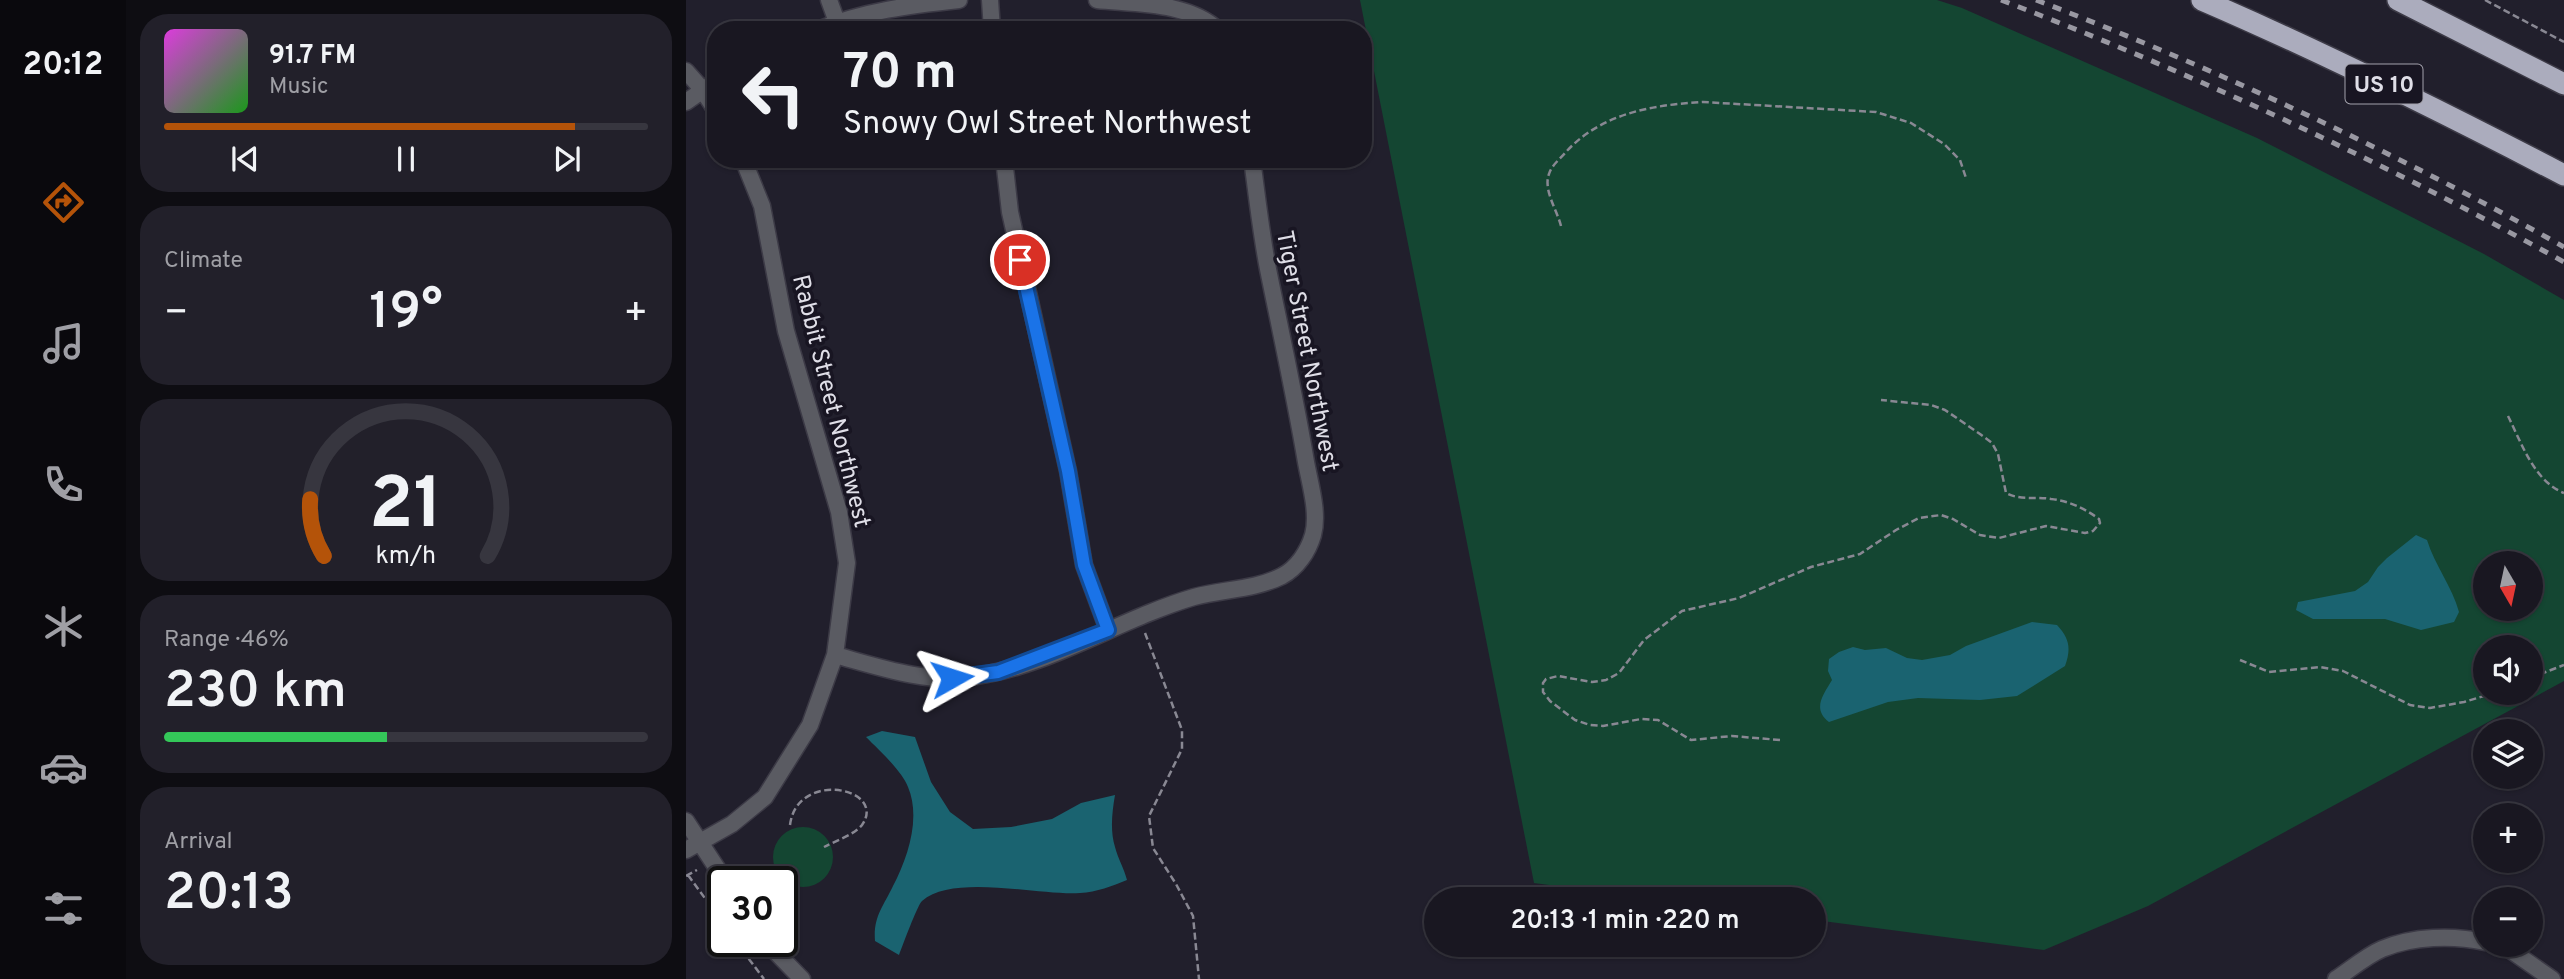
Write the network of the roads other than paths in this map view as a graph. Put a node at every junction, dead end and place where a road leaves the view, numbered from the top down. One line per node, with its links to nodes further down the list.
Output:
1 (830, 0): 7 (street)
2 (959, 0): 8 (street)
3 (990, 0): 9 (street)
4 (1097, 0): 10 (street)
5 (2202, 0): 19 (highway, US 10)
6 (2398, 0): 13 (highway)
7 (837, 21)
8 (841, 21)
9 (991, 21)
10 (1205, 21)
11 (686, 71): 12 (street)
12 (707, 84)
13 (2564, 84)
14 (707, 86): 15 (street)
15 (686, 102)
16 (747, 168): 21 (street, Rabbit Street Northwest)
17 (1005, 168): 20 (street)
18 (1253, 168): 20 (street, Tiger Street Northwest)
19 (2564, 175)
20 (1108, 630): 21 (street)
21 (835, 655): 23 (street, Rabbit Street Northwest)
22 (686, 821): 23 (street)
23 (693, 847): 24 (street)
24 (711, 866)
25 (2473, 939): 29 (street)
26 (781, 957): 28 (street)
27 (2519, 957): 30 (street)
28 (802, 979)
29 (2336, 979)
30 (2552, 979)

